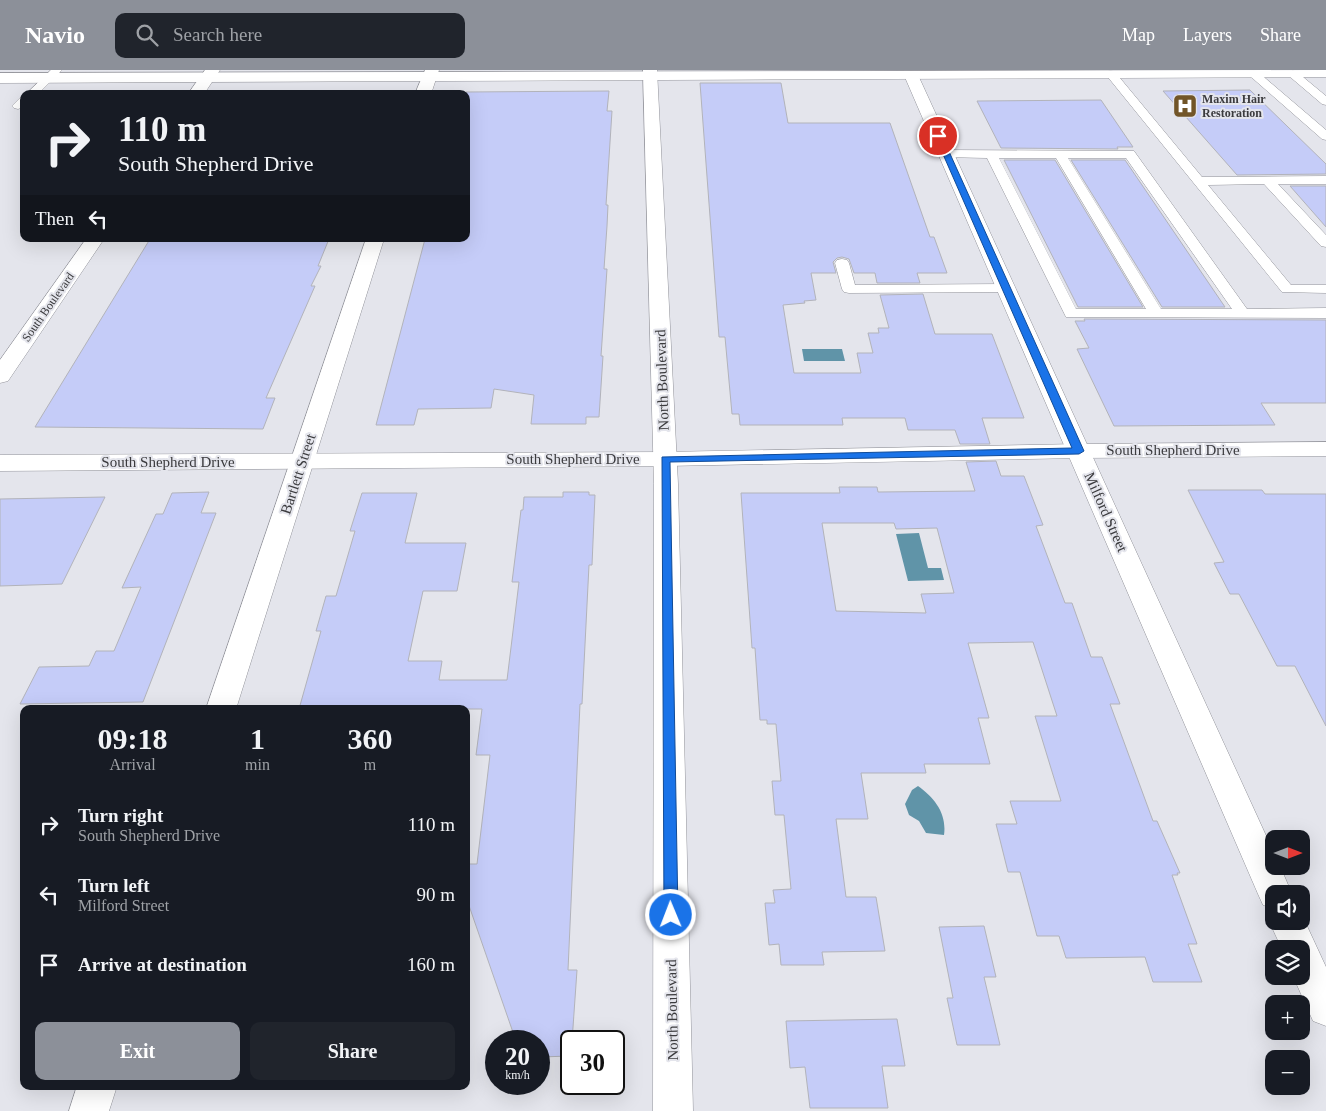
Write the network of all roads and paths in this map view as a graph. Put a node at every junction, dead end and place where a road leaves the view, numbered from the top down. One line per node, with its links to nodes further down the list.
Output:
1 (954, 72): 10 (street); 12 (street)
2 (1236, 72): 10 (street); 11 (street)
3 (1289, 72): 5 (street); 11 (street); 17 (lane)
4 (851, 73): 9 (street); 12 (street)
5 (1326, 73)
6 (53, 74): 7 (street); 13 (street); 14 (lane)
7 (210, 74): 8 (street); 15 (street)
8 (430, 74): 9 (street); 16 (street)
9 (649, 74): 38 (street, North Boulevard)
10 (1111, 74): 25 (lane)
11 (1254, 74): 19 (lane)
12 (911, 75): 20 (street, Milford Street)
13 (0, 78)
14 (35, 90)
15 (199, 90)
16 (424, 90)
17 (1321, 94): 18 (lane)
18 (1326, 102)
19 (1326, 136)
20 (946, 154): 21 (lane); 30 (street, Milford Street)
21 (991, 154): 22 (lane); 32 (lane)
22 (1060, 154): 32 (lane); 33 (lane)
23 (1326, 180): 24 (lane)
24 (1268, 181): 25 (lane); 28 (lane)
25 (1199, 182): 31 (lane)
26 (93, 242): 35 (street, South Boulevard)
27 (374, 242): 39 (street, Bartlett Street)
28 (1326, 243)
29 (842, 263): 30 (lane)
30 (1006, 288): 37 (street, Milford Street)
31 (1326, 289)
32 (1156, 314): 33 (lane)
33 (1243, 314): 34 (lane)
34 (1326, 314)
35 (0, 376)
36 (1326, 449): 37 (street, South Shepherd Drive)
37 (1079, 451): 38 (street, South Shepherd Drive); 42 (street, Milford Street)
38 (665, 459): 39 (street, South Shepherd Drive); 47 (street, North Boulevard)
39 (302, 461): 40 (street, South Shepherd Drive); 41 (street, Bartlett Street)
40 (0, 463)
41 (222, 705)
42 (1271, 885)
43 (1310, 972): 44 (street)
44 (1326, 1008)
45 (96, 1090): 46 (street)
46 (89, 1111)
47 (673, 1111)

